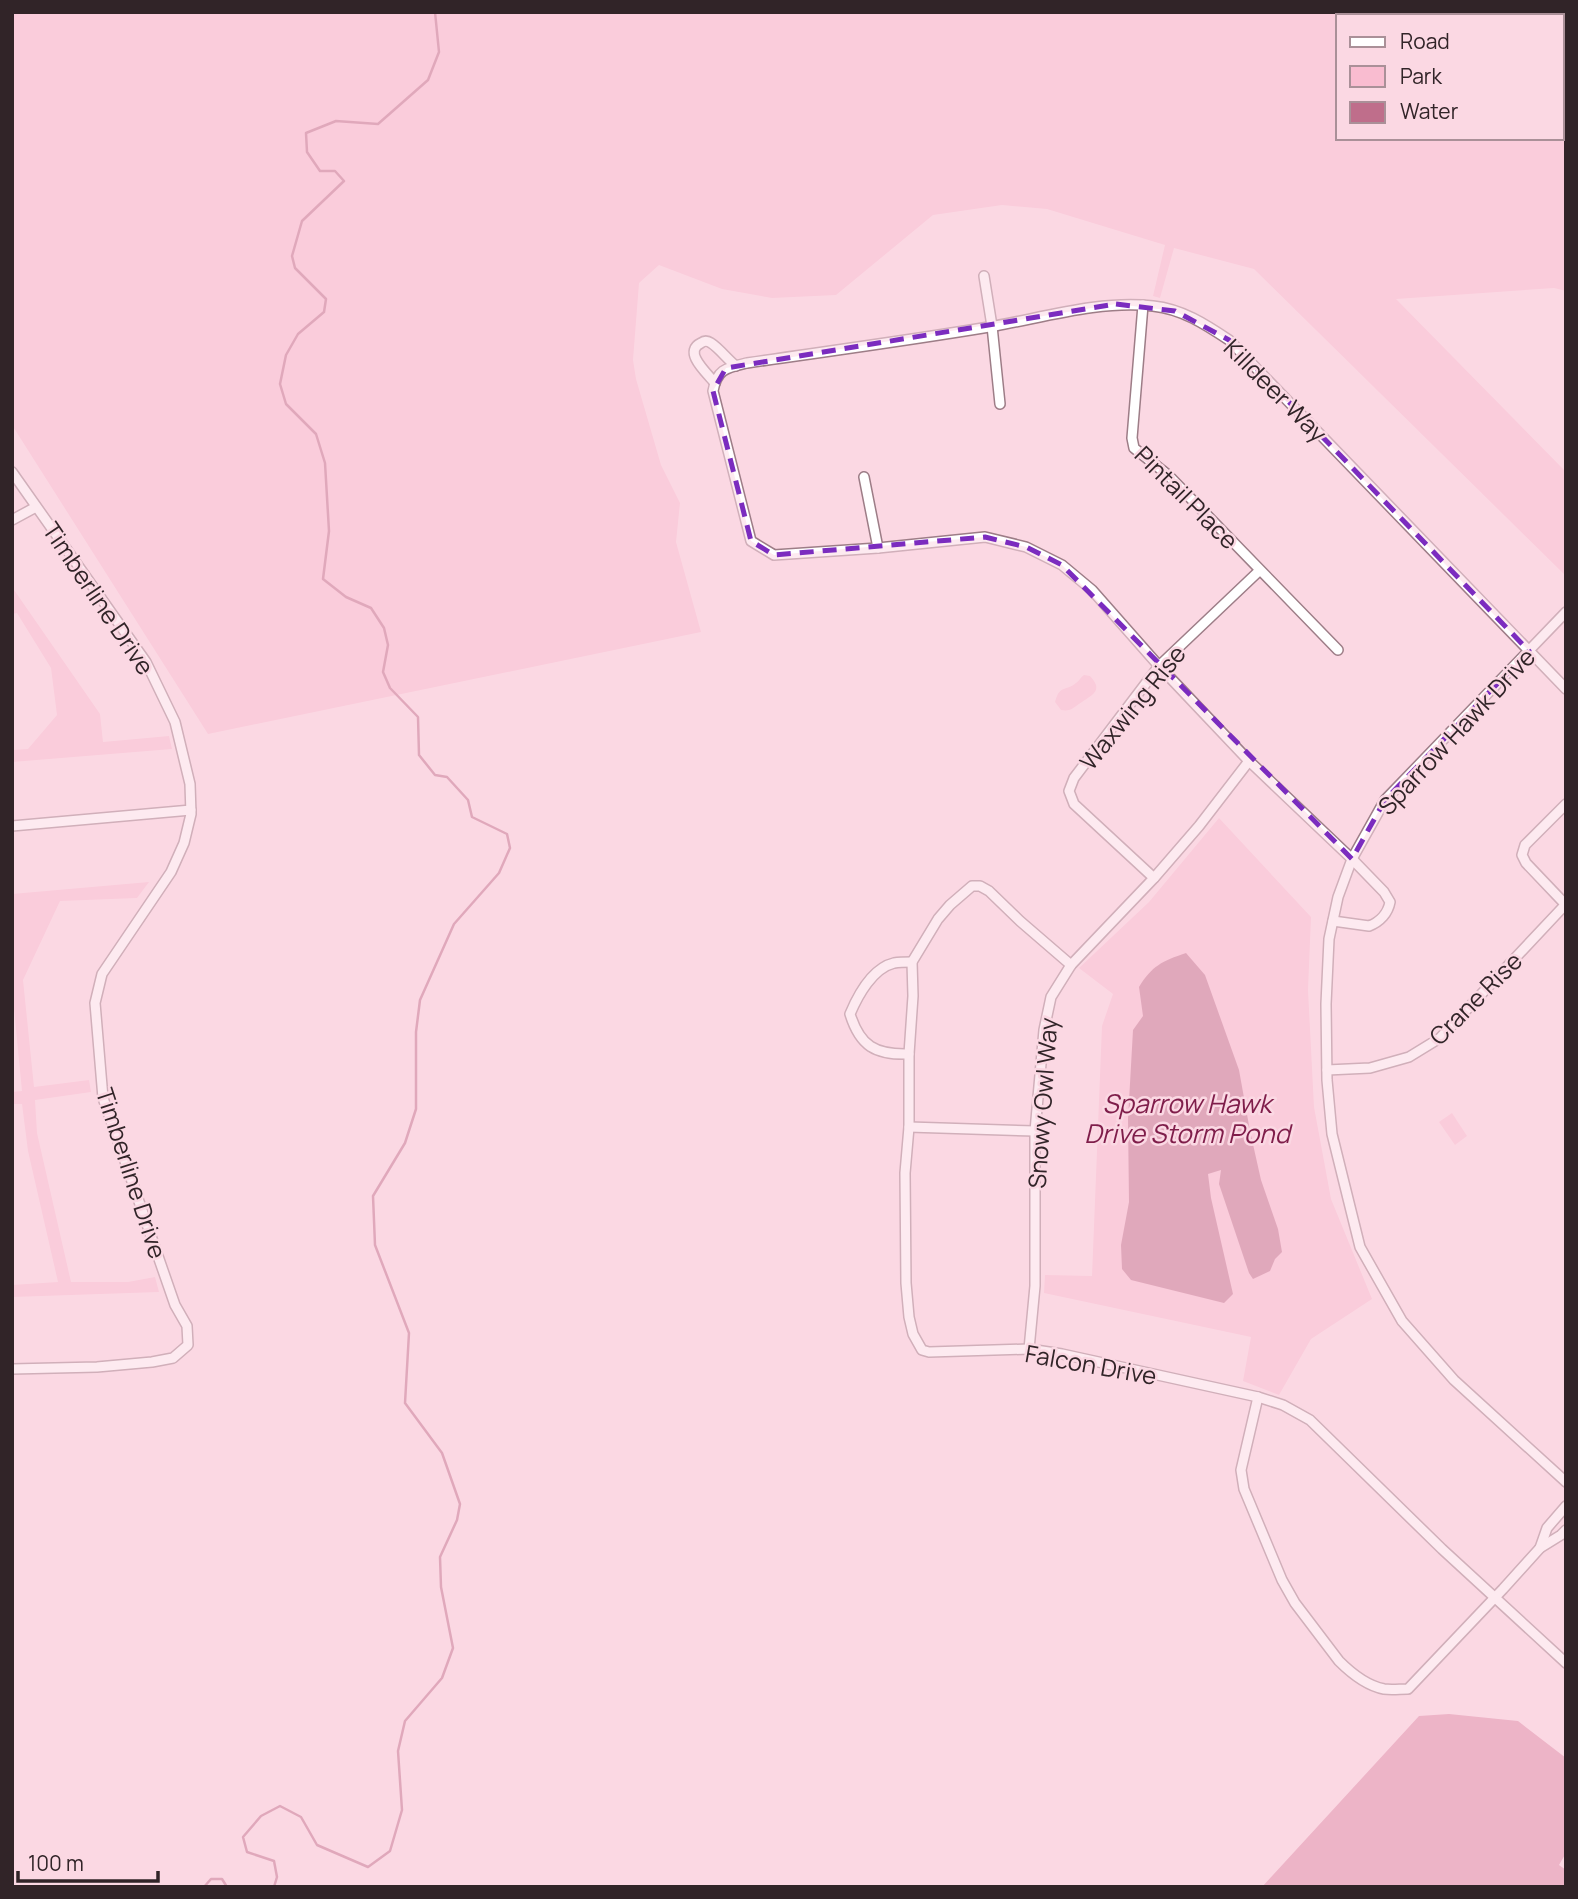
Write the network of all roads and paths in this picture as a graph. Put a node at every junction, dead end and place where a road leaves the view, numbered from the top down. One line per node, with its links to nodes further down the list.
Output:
1 (984, 276): 3 (street)
2 (1143, 305): 3 (street, Killdeer Way); 12 (street, Pintail Place); 15 (street, Killdeer Way)
3 (992, 326): 4 (street, Killdeer Way); 6 (street)
4 (736, 366): 5 (street); 5 (street)
5 (715, 383): 11 (street)
6 (1000, 404)
7 (12, 472): 9 (street, Timberline Drive)
8 (864, 477): 11 (street)
9 (36, 507): 10 (street); 20 (street, Timberline Drive)
10 (12, 520)
11 (878, 548): 16 (street)
12 (1259, 570): 14 (street, Pintail Place); 16 (street, Waxwing Rise)
13 (1566, 612): 15 (street, Sparrow Hawk Drive)
14 (1338, 650)
15 (1529, 651): 17 (street, Killdeer Way); 22 (street, Sparrow Hawk Drive)
16 (1159, 666): 18 (street); 23 (street, Waxwing Rise)
17 (1566, 689)
18 (1249, 761): 22 (street); 23 (street, Snowy Owl Way)
19 (1566, 804): 24 (street)
20 (191, 810): 21 (street); 33 (street, Timberline Drive)
21 (12, 826)
22 (1352, 859): 25 (street, Sparrow Hawk Drive); 25 (street)
23 (1154, 878): 27 (street, Snowy Owl Way)
24 (1566, 905): 29 (street, Crane Rise)
25 (1333, 921): 29 (street, Sparrow Hawk Drive)
26 (912, 962): 27 (street); 28 (street, Falcon Drive); 28 (street)
27 (1071, 965): 31 (street, Snowy Owl Way)
28 (909, 1054): 30 (street, Falcon Drive)
29 (1327, 1070): 35 (street, Sparrow Hawk Drive)
30 (909, 1127): 31 (street); 32 (street, Falcon Drive)
31 (1035, 1131): 32 (street, Snowy Owl Way)
32 (1029, 1349): 34 (street, Falcon Drive)
33 (12, 1368)
34 (1258, 1397): 39 (street, Falcon Drive); 39 (street)
35 (1566, 1482)
36 (1566, 1506): 38 (street)
37 (1566, 1530): 38 (street)
38 (1539, 1548): 39 (street)
39 (1495, 1598): 40 (street, Falcon Drive)
40 (1566, 1663)

